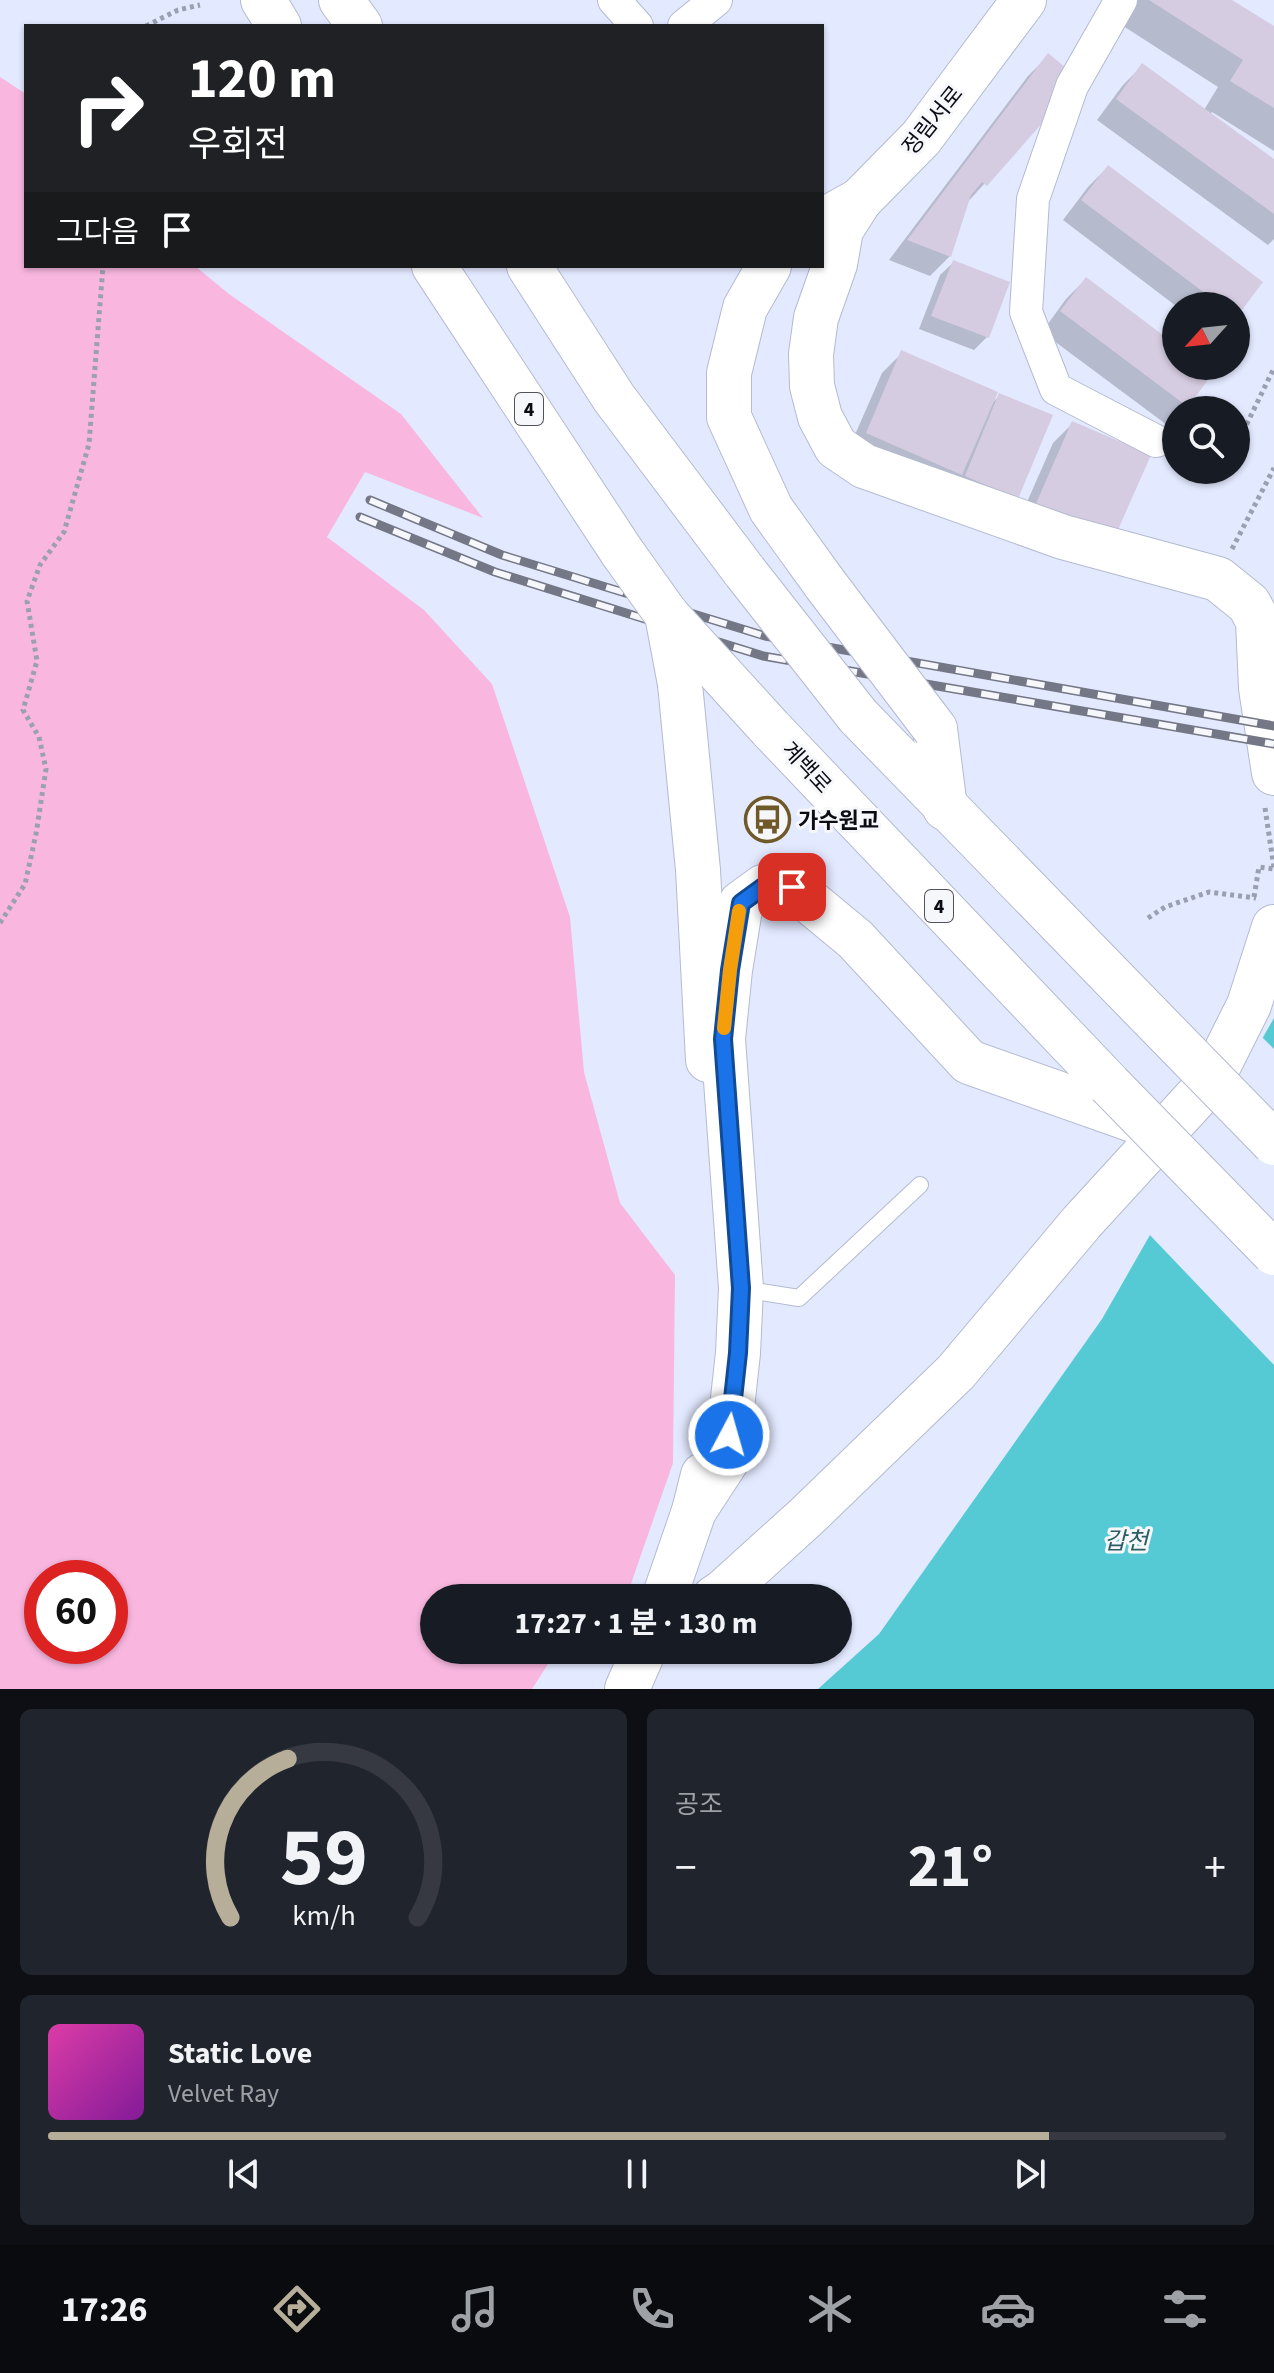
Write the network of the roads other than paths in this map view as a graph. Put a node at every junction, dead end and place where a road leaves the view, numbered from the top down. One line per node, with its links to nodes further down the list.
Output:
1 (263, 0): 7 (main road)
2 (341, 0): 8 (main road)
3 (614, 0): 9 (street)
4 (716, 0): 10 (street)
5 (1024, 0): 11 (main road, 정림서로)
6 (1121, 0): 16 (street)
7 (278, 24)
8 (359, 24)
9 (635, 24)
10 (686, 24)
11 (860, 200): 12 (main road, 정림서로); 18 (main road)
12 (824, 221)
13 (435, 268): 17 (main road, 계백로 / 4, bridge)
14 (530, 268): 19 (main road, bridge)
15 (768, 268): 19 (main road, bridge)
16 (1156, 441)
17 (667, 615): 21 (main road, 계백로 / 4, bridge); 26 (main road, bridge)
18 (1274, 773)
19 (945, 808): 22 (main road, bridge)
20 (1274, 927): 28 (main road)
21 (1102, 1096): 24 (main road, 계백로 / 4, bridge); 25 (main road)
22 (1274, 1143)
23 (920, 1185): 25 (lane)
24 (1274, 1253)
25 (741, 1288): 26 (main road)
26 (694, 1511): 27 (main road)
27 (669, 1584)
28 (732, 1584)
29 (638, 1664): 30 (main road)
30 (627, 1689)

